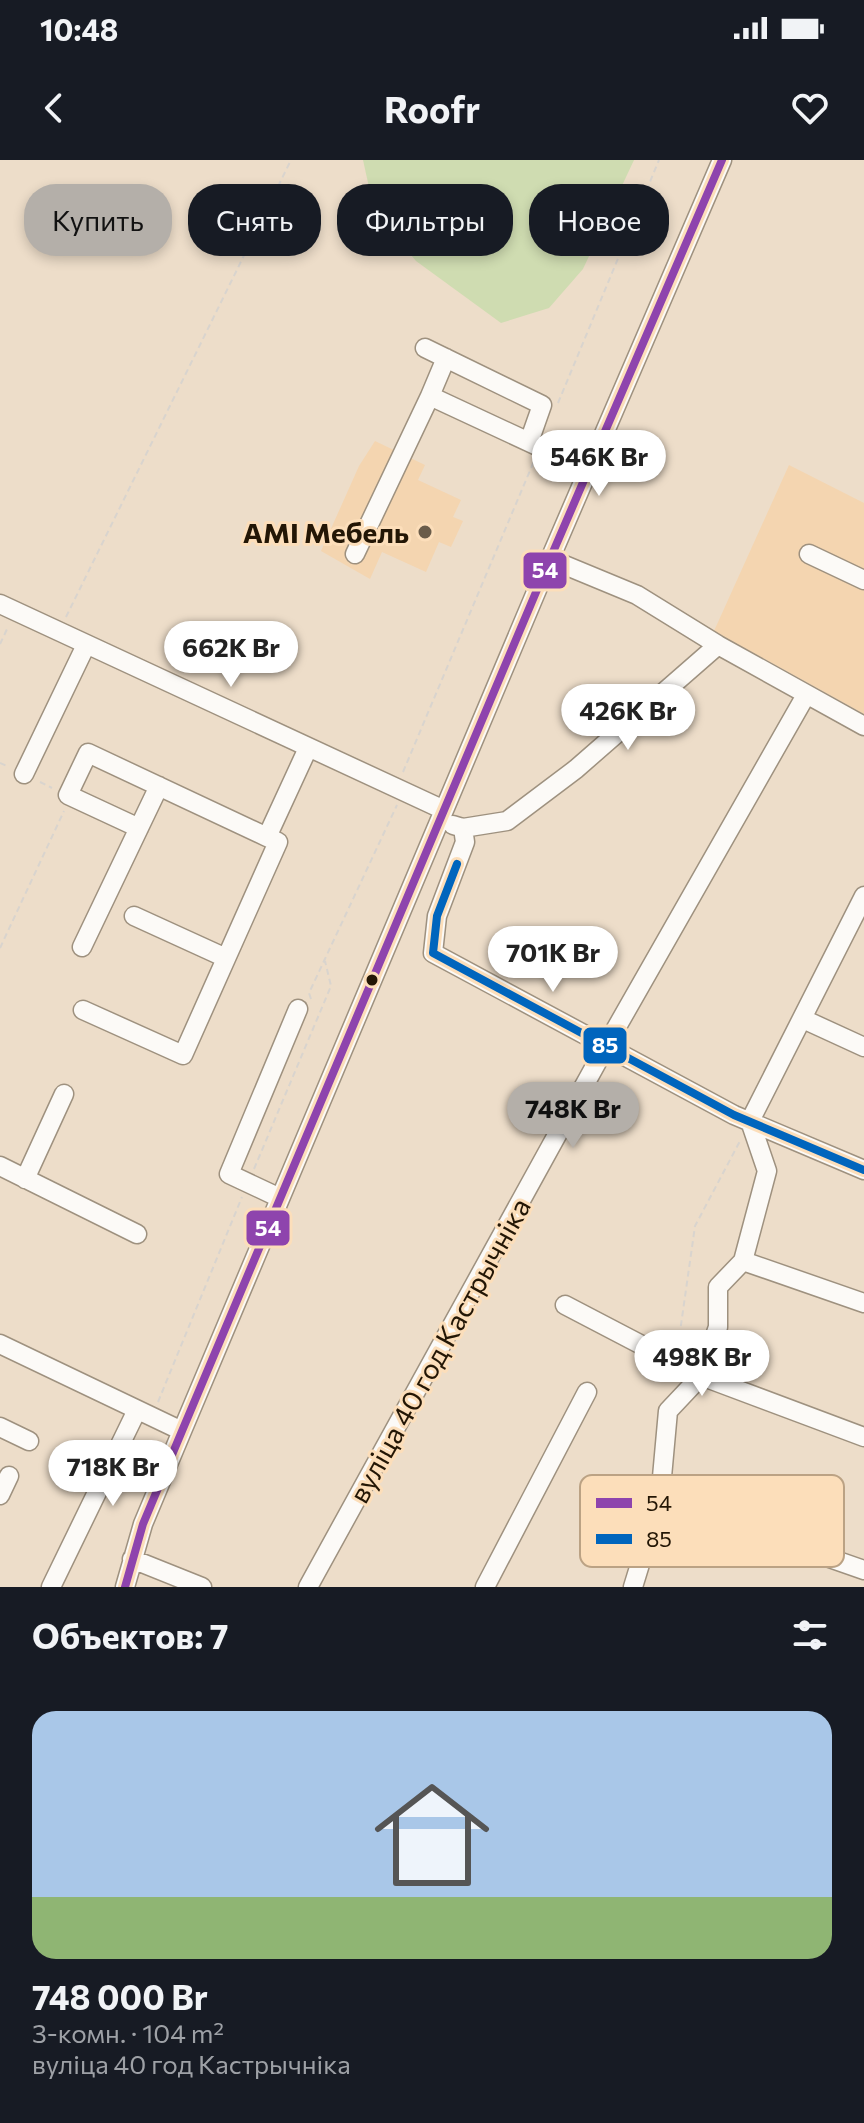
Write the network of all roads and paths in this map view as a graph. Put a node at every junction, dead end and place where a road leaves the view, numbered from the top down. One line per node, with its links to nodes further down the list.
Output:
1 (291, 160): 15 (path)
2 (659, 160): 7 (path)
3 (722, 160): 9 (street)
4 (425, 348): 5 (street)
5 (446, 358): 6 (street); 8 (street)
6 (430, 396): 8 (street); 10 (street)
7 (558, 404)
8 (534, 445): 9 (street); 24 (path)
9 (589, 470): 12 (street)
10 (355, 554)
11 (809, 554): 13 (street)
12 (550, 559): 18 (street); 26 (street)
13 (864, 580)
14 (8, 608): 15 (street); 16 (path)
15 (59, 632): 17 (street)
16 (0, 644)
17 (86, 645): 21 (street); 22 (street)
18 (718, 645): 19 (street); 28 (street)
19 (806, 695): 20 (street); 39 (street, вуліца 40 год Кастрычніка)
20 (864, 726)
21 (308, 748): 24 (street); 29 (street)
22 (24, 774)
23 (159, 786): 25 (street); 27 (street); 29 (street)
24 (400, 789): 26 (street); 37 (path)
25 (68, 795): 27 (street); 33 (path)
26 (442, 815): 28 (street); 46 (street)
27 (139, 828): 32 (street)
28 (463, 828): 39 (street)
29 (267, 837): 34 (street)
30 (864, 896): 38 (street)
31 (134, 916): 34 (street)
32 (82, 947)
33 (0, 948)
34 (226, 958): 36 (street)
35 (298, 1009): 46 (street)
36 (83, 1010)
37 (317, 1019)
38 (803, 1019): 40 (street); 42 (street)
39 (606, 1046): 42 (street); 70 (street, вуліца 40 год Кастрычніка)
40 (864, 1047)
41 (64, 1094): 45 (street)
42 (750, 1121): 44 (street); 48 (street); 52 (path)
43 (0, 1166): 45 (street)
44 (864, 1170)
45 (25, 1179): 47 (street)
46 (280, 1198): 57 (street)
47 (137, 1234)
48 (743, 1261): 49 (street); 53 (street)
49 (864, 1303)
50 (565, 1305): 52 (street)
51 (0, 1344): 55 (street)
52 (675, 1363): 53 (street)
53 (701, 1376): 58 (street); 60 (street)
54 (587, 1392): 71 (street)
55 (137, 1410): 57 (street); 67 (street)
56 (0, 1427): 59 (street)
57 (182, 1431): 63 (street)
58 (864, 1437)
59 (29, 1441)
60 (662, 1475)
61 (9, 1476): 62 (street)
62 (0, 1495)
63 (132, 1559): 68 (street); 69 (street)
64 (844, 1563): 66 (street)
65 (639, 1567): 72 (street)
66 (864, 1570)
67 (51, 1587)
68 (125, 1587)
69 (202, 1587)
70 (308, 1587)
71 (485, 1587)
72 (633, 1587)

